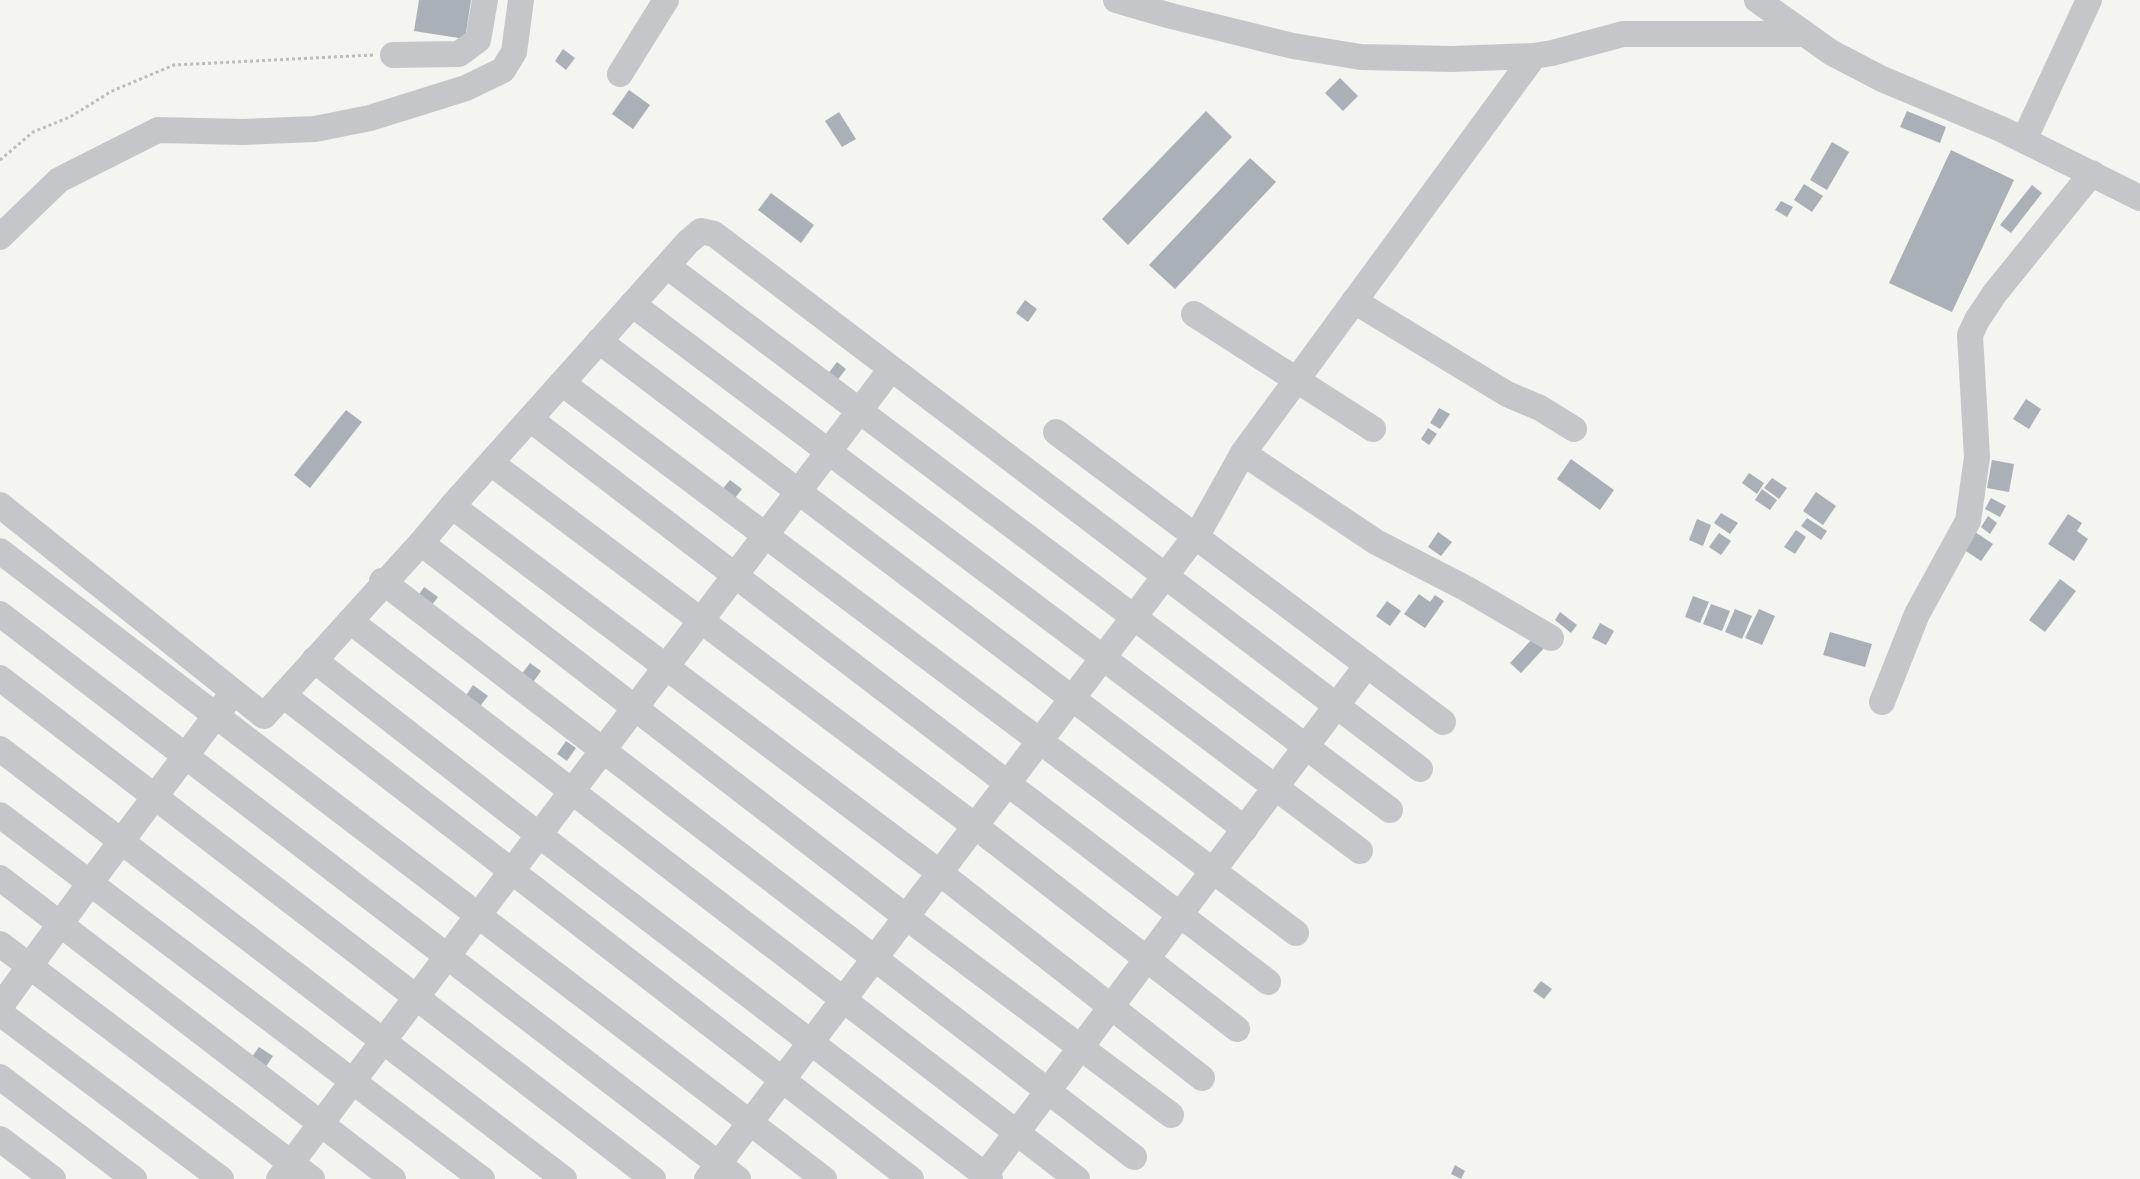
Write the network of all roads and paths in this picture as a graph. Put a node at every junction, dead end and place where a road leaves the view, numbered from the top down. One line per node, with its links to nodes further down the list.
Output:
1 (485, 0): 8 (street)
2 (521, 0): 15 (street)
3 (666, 0): 10 (street)
4 (1116, 0): 9 (street)
5 (1757, 0): 7 (street)
6 (2089, 0): 11 (street)
7 (1804, 34): 9 (street); 11 (street)
8 (393, 55): 12 (path)
9 (1534, 56): 17 (street)
10 (620, 74)
11 (2024, 140): 13 (street)
12 (0, 160)
13 (2092, 173): 14 (street); 55 (street)
14 (2140, 198)
15 (0, 237)
16 (667, 266): 18 (street); 21 (street); 24 (street)
17 (1354, 301): 22 (street); 27 (street)
18 (632, 304): 20 (street); 29 (street)
19 (1194, 314): 22 (street)
20 (599, 341): 23 (street); 32 (street)
21 (891, 369): 24 (street); 40 (street)
22 (1296, 380): 26 (street); 30 (street)
23 (562, 383): 25 (street); 35 (street)
24 (859, 411): 29 (street); 43 (street)
25 (530, 419): 31 (street); 39 (street)
26 (1373, 429)
27 (1574, 429)
28 (1056, 432): 36 (street)
29 (829, 451): 32 (street); 47 (street)
30 (1243, 453): 36 (street); 46 (street)
31 (490, 463): 34 (street); 44 (street)
32 (798, 491): 35 (street); 54 (street)
33 (0, 505): 52 (street)
34 (452, 506): 37 (street); 50 (street)
35 (765, 535): 39 (street); 60 (street)
36 (1196, 536): 40 (street); 49 (street)
37 (421, 543): 41 (street); 57 (street)
38 (0, 551): 58 (street)
39 (735, 575): 44 (street); 66 (street)
40 (1165, 576): 43 (street); 56 (street)
41 (383, 582): 45 (street); 63 (street)
42 (0, 614): 64 (street)
43 (1134, 617): 47 (street); 61 (street)
44 (701, 620): 50 (street); 72 (street)
45 (350, 621): 48 (street); 68 (street)
46 (1551, 638)
47 (1103, 658): 54 (street); 67 (street)
48 (314, 660): 53 (street); 74 (street)
49 (1367, 665): 56 (street); 59 (street)
50 (665, 668): 57 (street); 79 (street)
51 (0, 678): 69 (street)
52 (234, 692): 53 (street); 58 (street)
53 (283, 695): 77 (street)
54 (1072, 698): 60 (street); 73 (street)
55 (1882, 702)
56 (1338, 706): 61 (street); 65 (street)
57 (634, 709): 63 (street); 84 (street)
58 (216, 716): 64 (street); 83 (street)
59 (1443, 722)
60 (1040, 741): 66 (street); 78 (street)
61 (1307, 747): 67 (street); 70 (street)
62 (0, 749): 75 (street)
63 (602, 751): 68 (street); 89 (street)
64 (186, 756): 69 (street); 88 (street)
65 (1420, 769)
66 (1008, 783): 72 (street); 82 (street)
67 (1276, 788): 73 (street); 76 (street)
68 (572, 792): 74 (street); 94 (street)
69 (155, 796): 75 (street); 93 (street)
70 (1390, 810)
71 (0, 815): 81 (street)
72 (975, 826): 79 (street); 90 (street)
73 (1245, 829): 78 (street)
74 (539, 835): 77 (street); 100 (street)
75 (121, 841): 81 (street); 99 (street)
76 (1360, 851)
77 (512, 871): 83 (street); 104 (street)
78 (1214, 871): 82 (street); 86 (street)
79 (940, 873): 84 (street); 96 (street)
80 (0, 878): 85 (street)
81 (90, 883): 85 (street); 105 (street)
82 (1181, 915): 90 (street); 92 (street)
83 (478, 916): 88 (street); 108 (street)
84 (906, 917): 89 (street); 101 (street)
85 (61, 924): 91 (street); 109 (street)
86 (1296, 933)
87 (0, 944): 91 (street)
88 (447, 956): 93 (street); 114 (street)
89 (875, 958): 94 (street); 106 (street)
90 (1147, 960): 96 (street); 98 (street)
91 (30, 966): 95 (street); 113 (street)
92 (1268, 982)
93 (417, 997): 99 (street); 123 (street)
94 (843, 1000): 100 (street); 110 (street)
95 (0, 1007)
96 (1111, 1007): 101 (street); 103 (street)
97 (0, 1013): 118 (street)
98 (1237, 1029)
99 (383, 1041): 105 (street); 122 (street)
100 (811, 1043): 104 (street); 115 (street)
101 (1081, 1047): 106 (street); 107 (street)
102 (0, 1077): 117 (street)
103 (1202, 1078)
104 (782, 1080): 108 (street); 125 (street)
105 (353, 1081): 109 (street); 121 (street)
106 (1048, 1091): 110 (street); 112 (street)
107 (1171, 1115)
108 (750, 1123): 114 (street); 124 (street)
109 (321, 1124): 113 (street); 120 (street)
110 (1017, 1133): 115 (street); 126 (street)
111 (0, 1138): 116 (street)
112 (1134, 1157)
113 (285, 1171): 119 (street)
114 (721, 1174)
115 (985, 1178)
116 (53, 1179)
117 (134, 1179)
118 (221, 1179)
119 (312, 1179)
120 (393, 1179)
121 (482, 1179)
122 (564, 1179)
123 (653, 1179)
124 (824, 1179)
125 (911, 1179)
126 (1077, 1179)

